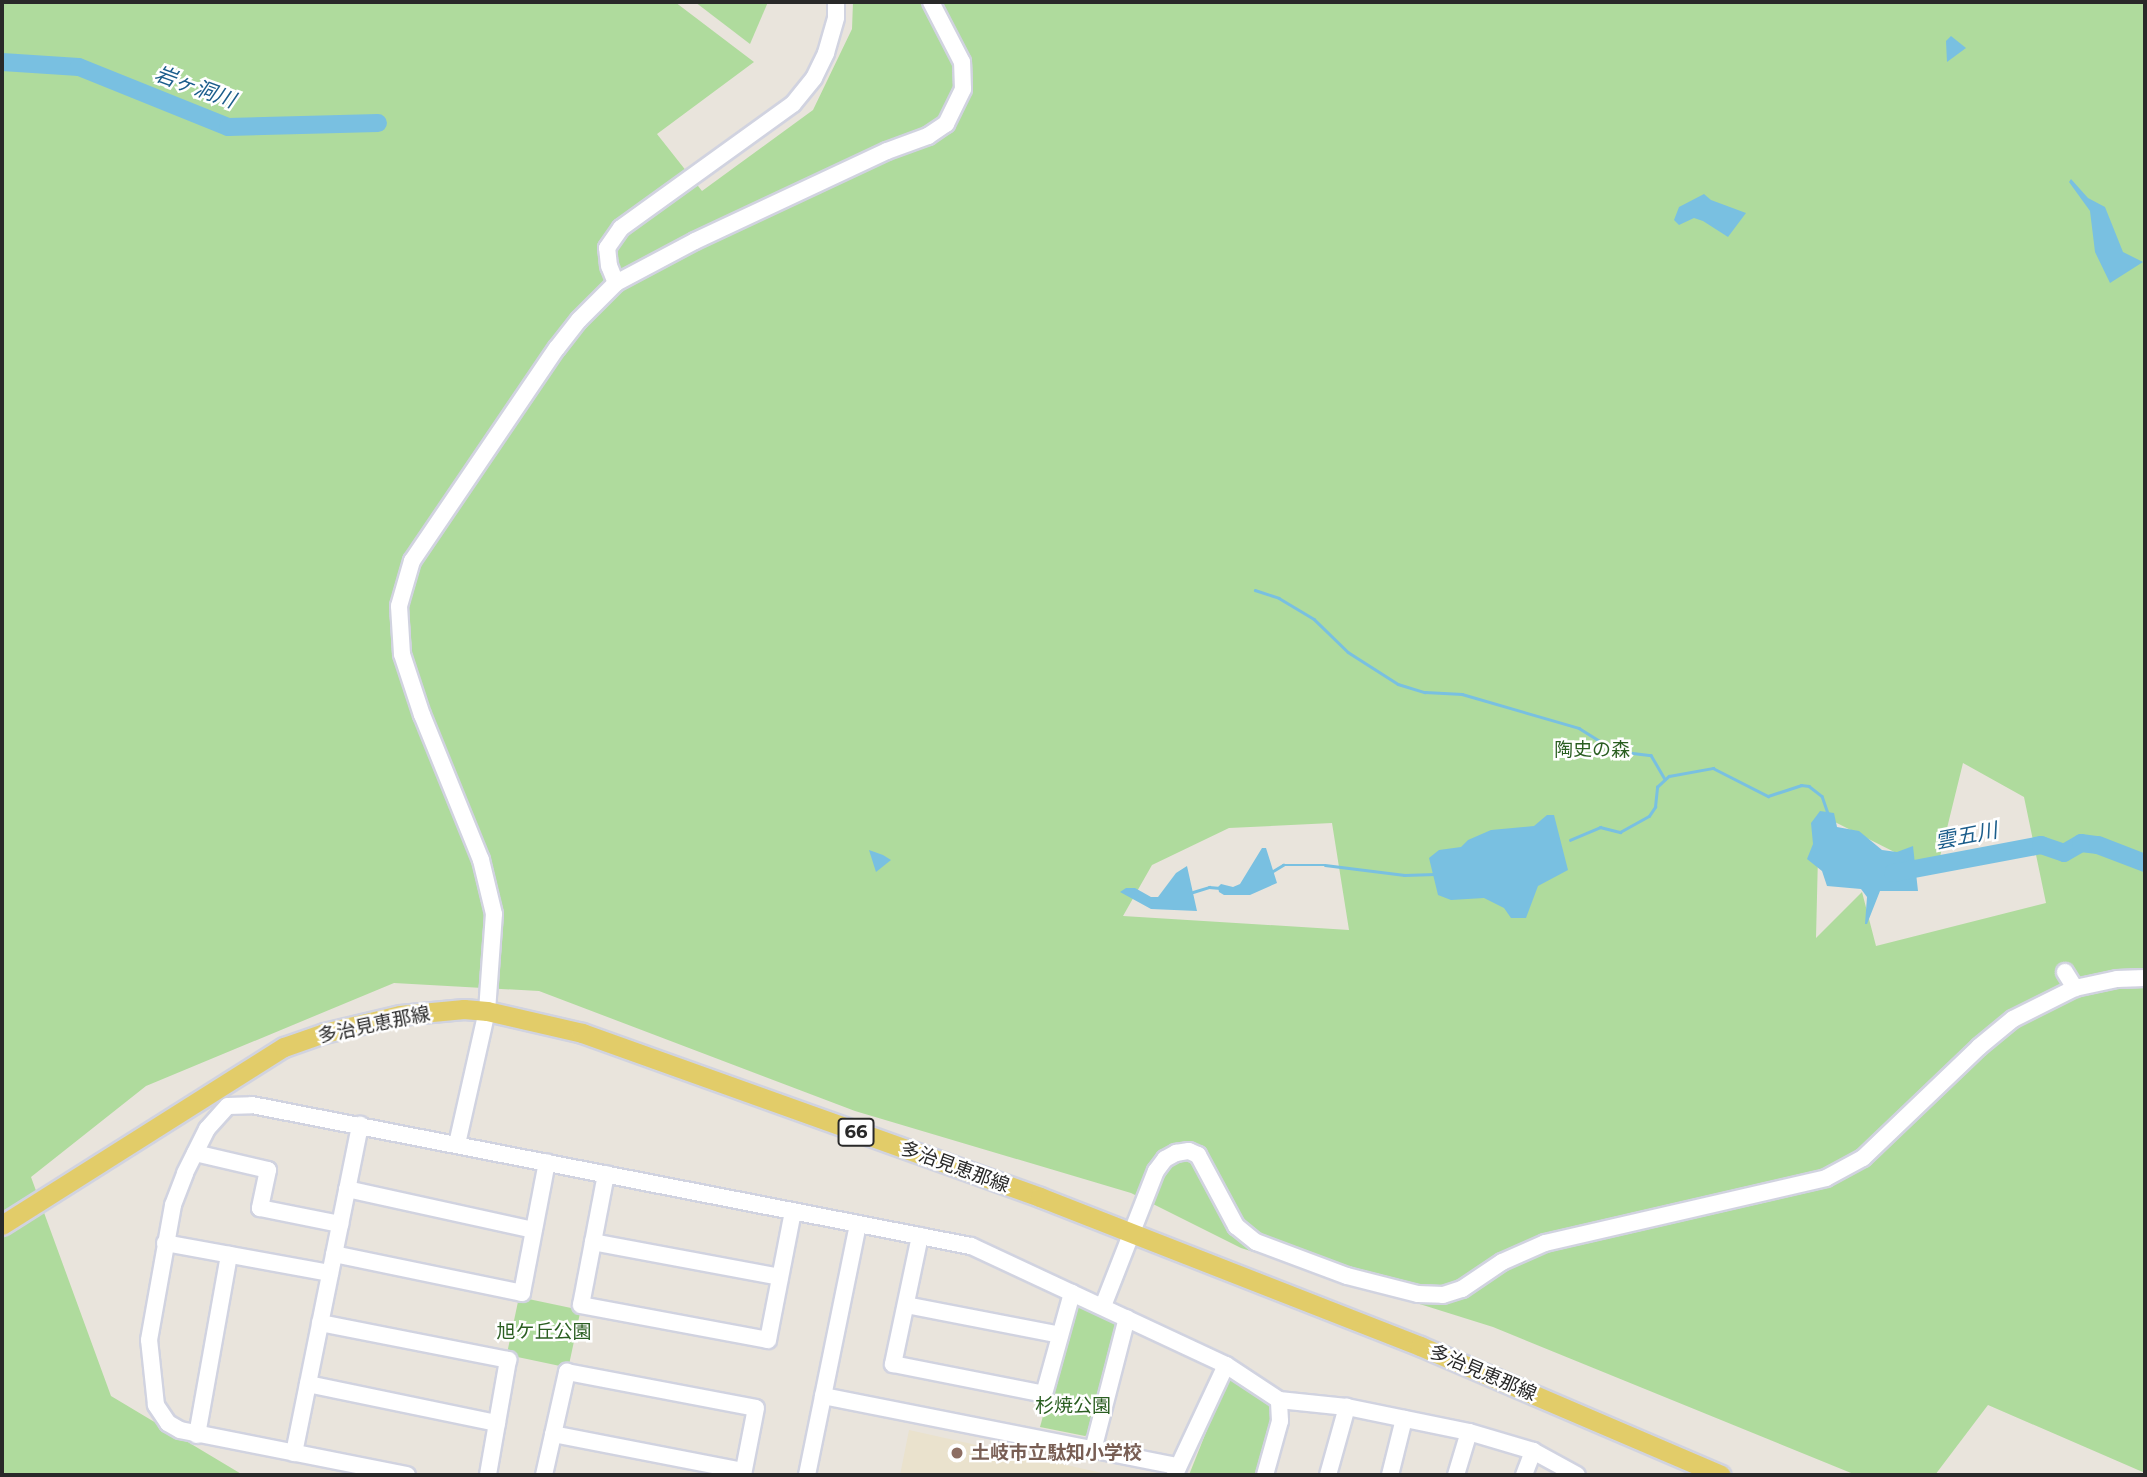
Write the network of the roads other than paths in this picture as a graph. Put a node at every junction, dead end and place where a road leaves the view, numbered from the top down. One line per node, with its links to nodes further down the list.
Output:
1 (836, 2): 3 (street)
2 (931, 2): 3 (street)
3 (616, 283): 7 (street)
4 (2065, 972): 6 (street)
5 (2145, 978): 6 (street)
6 (2075, 988): 19 (street)
7 (487, 1011): 9 (street); 17 (main road, 多治見恵那線 / 66); 19 (main road, 多治見恵那線 / 66)
8 (360, 1125): 9 (street); 10 (street); 13 (street)
9 (457, 1144): 11 (street)
10 (195, 1153): 15 (street); 22 (street)
11 (547, 1162): 12 (street); 18 (street)
12 (606, 1174): 14 (street); 21 (street)
13 (347, 1189): 15 (street); 18 (street)
14 (793, 1211): 16 (street); 26 (street)
15 (340, 1224): 23 (street)
16 (858, 1224): 20 (street); 35 (street)
17 (2, 1225)
18 (534, 1230): 23 (street)
19 (1130, 1233): 29 (street); 58 (main road, 多治見恵那線 / 66)
20 (920, 1236): 27 (street); 28 (street)
21 (593, 1242): 26 (street); 26 (street)
22 (165, 1243): 24 (street); 42 (street)
23 (334, 1254): 25 (street)
24 (229, 1255): 25 (street); 42 (street)
25 (330, 1273): 31 (street)
26 (780, 1277)
27 (1072, 1293): 29 (street); 32 (street)
28 (906, 1305): 32 (street); 32 (street)
29 (1103, 1306): 30 (street)
30 (1128, 1318): 33 (street); 43 (street)
31 (320, 1323): 34 (street); 39 (street)
32 (1060, 1335)
33 (1226, 1365): 36 (street); 46 (street)
34 (308, 1384): 39 (street); 45 (street)
35 (823, 1396): 43 (street); 51 (street)
36 (1279, 1400): 37 (street); 52 (street)
37 (1347, 1407): 38 (street); 53 (street)
38 (1404, 1419): 40 (street); 54 (street)
39 (497, 1423): 49 (street)
40 (1469, 1432): 44 (street); 55 (street)
41 (553, 1434): 47 (street); 47 (street); 50 (street)
42 (197, 1435): 45 (street)
43 (1093, 1450): 46 (street)
44 (1533, 1451): 56 (street); 57 (street)
45 (294, 1453): 48 (street)
46 (1176, 1471)
47 (743, 1473)
48 (407, 1475)
49 (488, 1475)
50 (544, 1475)
51 (807, 1475)
52 (1265, 1475)
53 (1328, 1475)
54 (1390, 1475)
55 (1455, 1475)
56 (1524, 1475)
57 (1577, 1475)
58 (1721, 1475)

